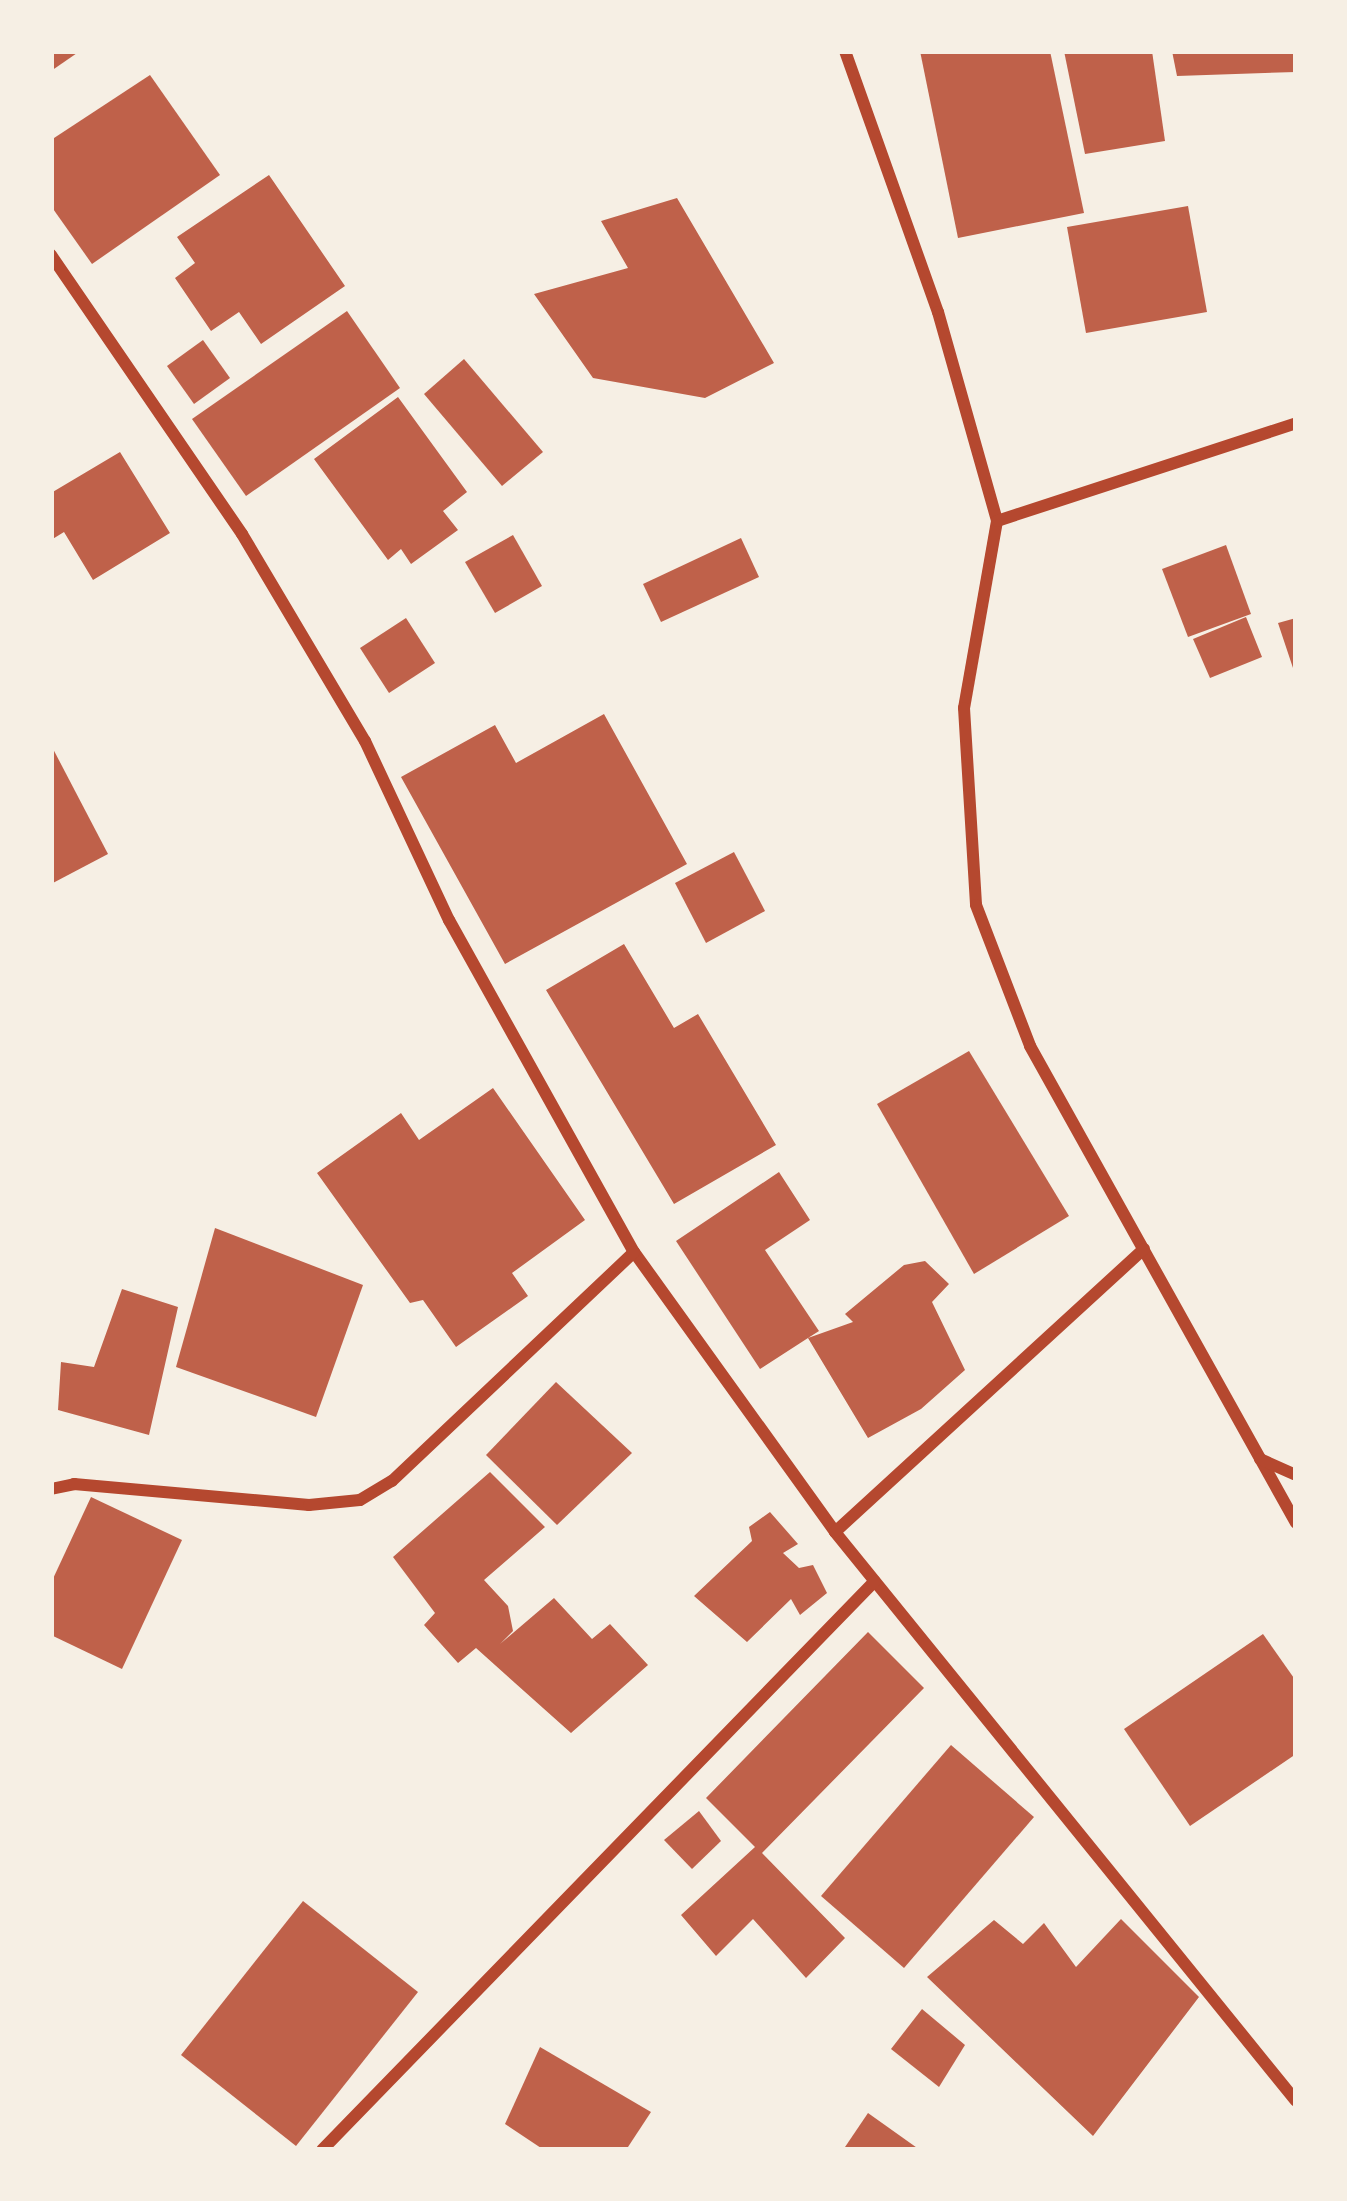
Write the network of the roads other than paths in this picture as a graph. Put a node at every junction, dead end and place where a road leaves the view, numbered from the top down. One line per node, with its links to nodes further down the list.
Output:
1 (845, 51): 4 (street)
2 (51, 255): 6 (street)
3 (1296, 423): 4 (street)
4 (997, 521): 5 (street)
5 (1144, 1249): 7 (street); 11 (street)
6 (634, 1252): 9 (street); 11 (street)
7 (1260, 1459): 8 (street); 10 (street)
8 (1296, 1475)
9 (51, 1489)
10 (1296, 1523)
11 (836, 1532): 12 (street)
12 (875, 1582): 13 (street); 14 (street)
13 (1296, 2101)
14 (322, 2150)

